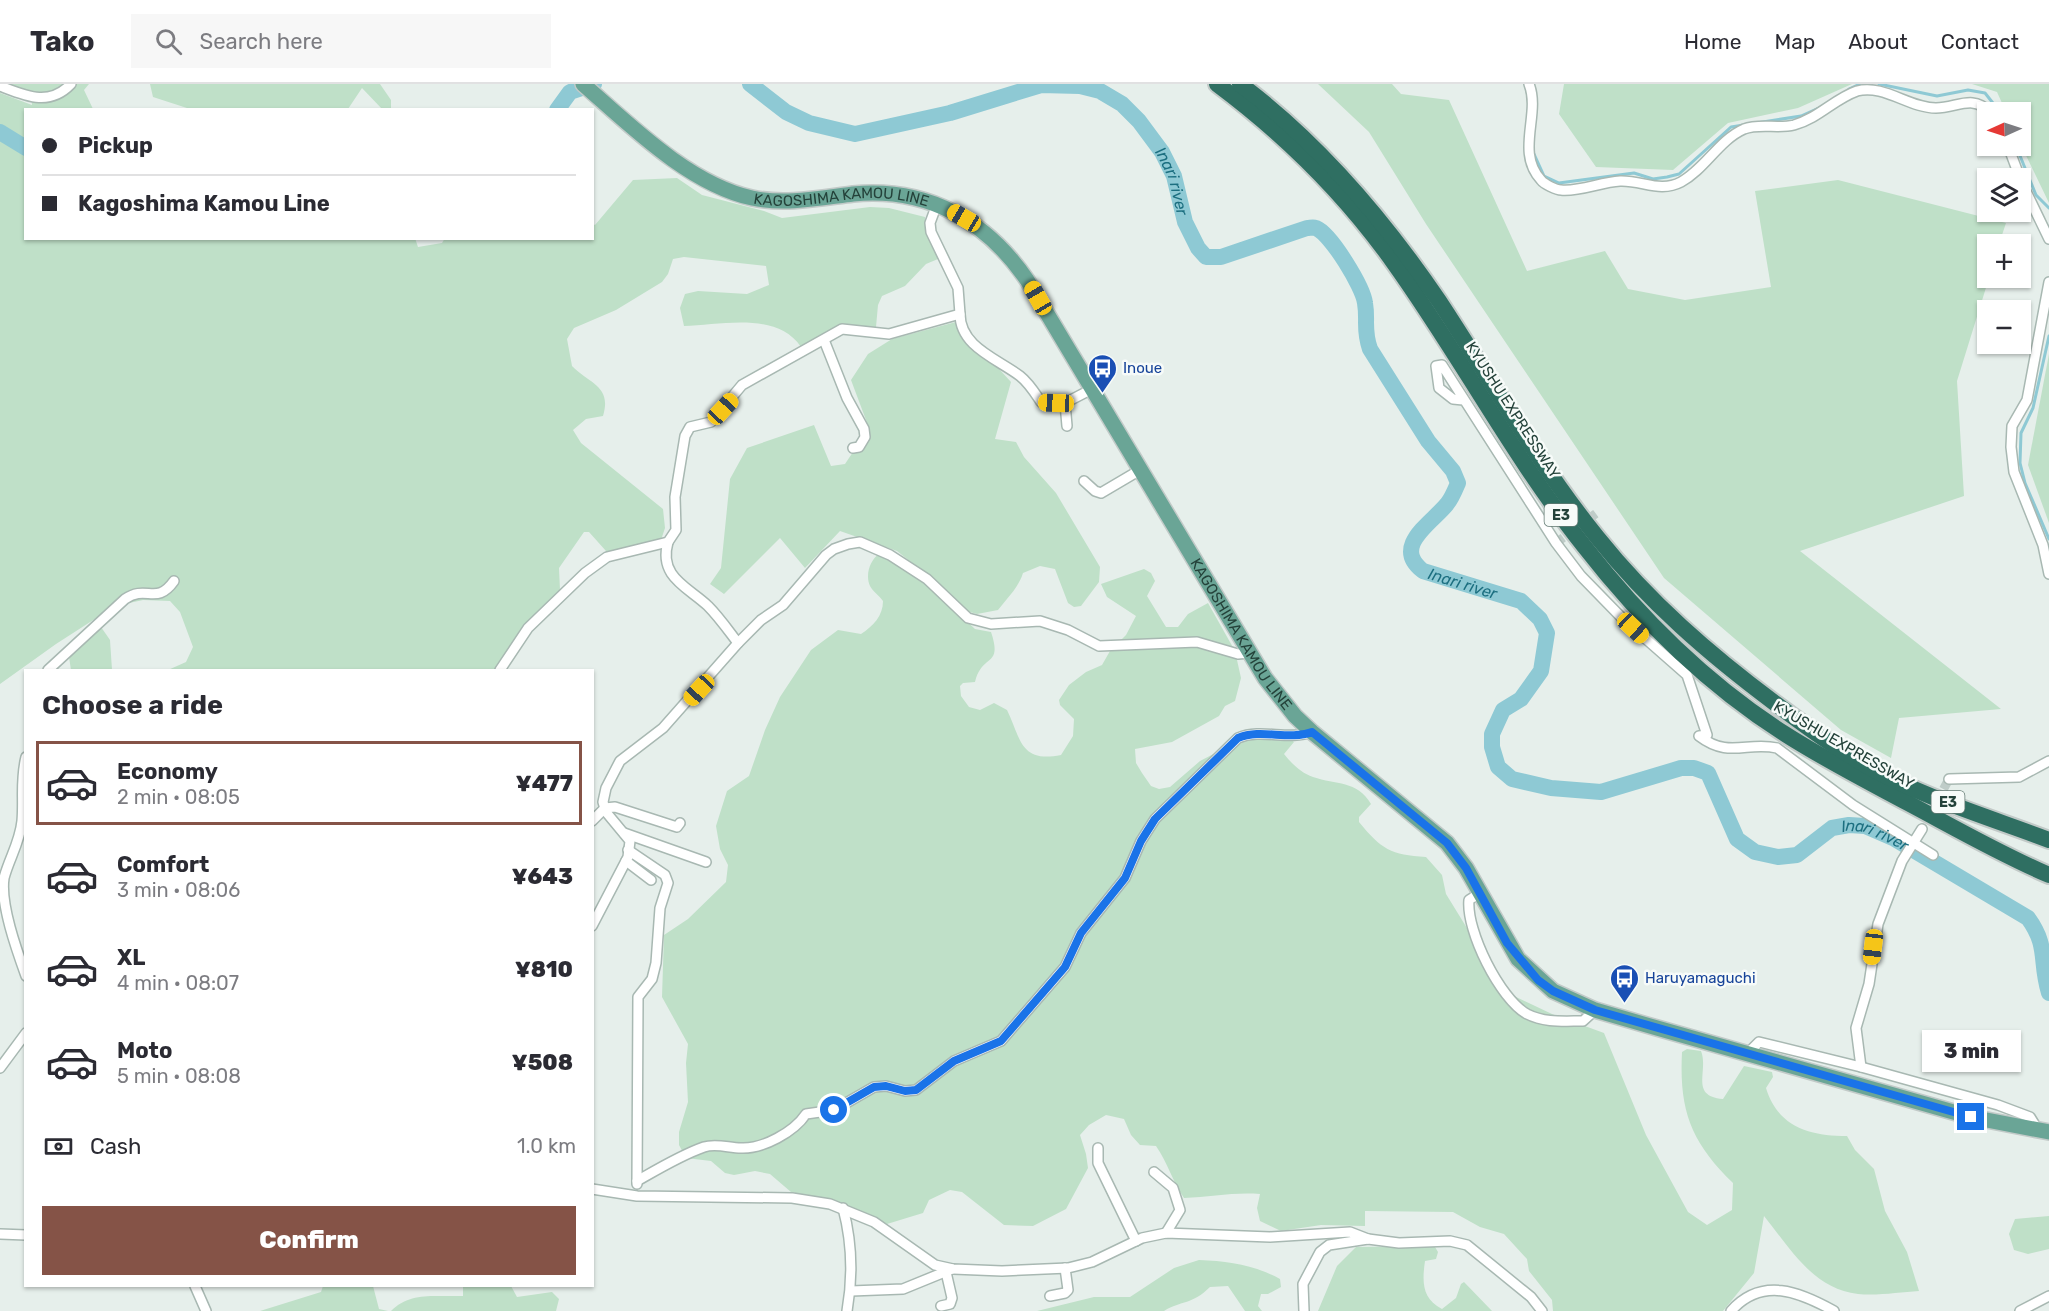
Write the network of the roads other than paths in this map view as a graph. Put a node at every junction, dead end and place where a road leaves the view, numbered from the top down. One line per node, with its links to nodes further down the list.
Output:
1 (71, 84): 5 (street)
2 (1217, 84): 43 (highway, KYUSHU EXPRESSWAY / E3)
3 (1240, 84): 37 (highway, KYUSHU EXPRESSWAY / E3)
4 (1529, 84): 7 (street)
5 (0, 86)
6 (588, 88): 9 (main road, KAGOSHIMA KAMOU LINE)
7 (1977, 104)
8 (2031, 202): 10 (street)
9 (937, 204): 12 (street); 14 (main road, KAGOSHIMA KAMOU LINE)
10 (2049, 239)
11 (2049, 282): 22 (street)
12 (960, 314): 13 (street); 16 (street)
13 (824, 340): 18 (street); 21 (street)
14 (1092, 389): 16 (street); 19 (main road, KAGOSHIMA KAMOU LINE)
15 (1463, 400): 38 (street)
16 (1065, 403): 17 (street)
17 (1067, 426)
18 (853, 448)
19 (1140, 470): 20 (street); 25 (main road, KAGOSHIMA KAMOU LINE)
20 (1084, 481)
21 (668, 542): 24 (street); 27 (street)
22 (2049, 574)
23 (174, 581): 26 (street)
24 (738, 643): 25 (street); 32 (street)
25 (1249, 653): 28 (main road, KAGOSHIMA KAMOU LINE)
26 (49, 669)
27 (501, 669)
28 (1312, 732): 45 (main road, KAGOSHIMA KAMOU LINE); 56 (street)
29 (2049, 761): 31 (street)
30 (24, 769): 47 (street)
31 (1949, 779)
32 (604, 808): 33 (street); 34 (street); 36 (street)
33 (594, 818)
34 (680, 823)
35 (1922, 829): 38 (street)
36 (624, 833): 39 (street); 42 (street)
37 (2049, 840)
38 (1913, 841): 40 (street); 51 (street)
39 (628, 850): 41 (street); 56 (street)
40 (1933, 855)
41 (626, 861): 44 (street); 46 (street)
42 (706, 862)
43 (2049, 875)
44 (651, 880)
45 (1480, 893): 48 (main road, KAGOSHIMA KAMOU LINE); 48 (street)
46 (594, 920)
47 (24, 970)
48 (1595, 1010): 50 (main road, KAGOSHIMA KAMOU LINE)
49 (24, 1037): 52 (street)
50 (1748, 1053): 51 (street); 53 (main road, KAGOSHIMA KAMOU LINE)
51 (1861, 1066): 53 (street)
52 (0, 1068)
53 (2044, 1131)
54 (1098, 1148): 64 (street)
55 (1154, 1172): 60 (street)
56 (637, 1181): 58 (street)
57 (594, 1187): 58 (street)
58 (637, 1196): 59 (street)
59 (843, 1208): 66 (street); 68 (street)
60 (1166, 1233): 63 (street); 64 (street)
61 (0, 1234): 62 (street)
62 (24, 1235)
63 (1368, 1239): 74 (street); 75 (street)
64 (1137, 1241): 65 (street)
65 (1065, 1268): 66 (street); 69 (street)
66 (949, 1270): 68 (street); 71 (street)
67 (195, 1287): 72 (street)
68 (851, 1291): 73 (street)
69 (1050, 1296)
70 (2049, 1296): 78 (street)
71 (941, 1306)
72 (206, 1311)
73 (847, 1311)
74 (1304, 1311)
75 (1542, 1311)
76 (1731, 1311): 77 (street)
77 (1834, 1311)
78 (2020, 1311)

